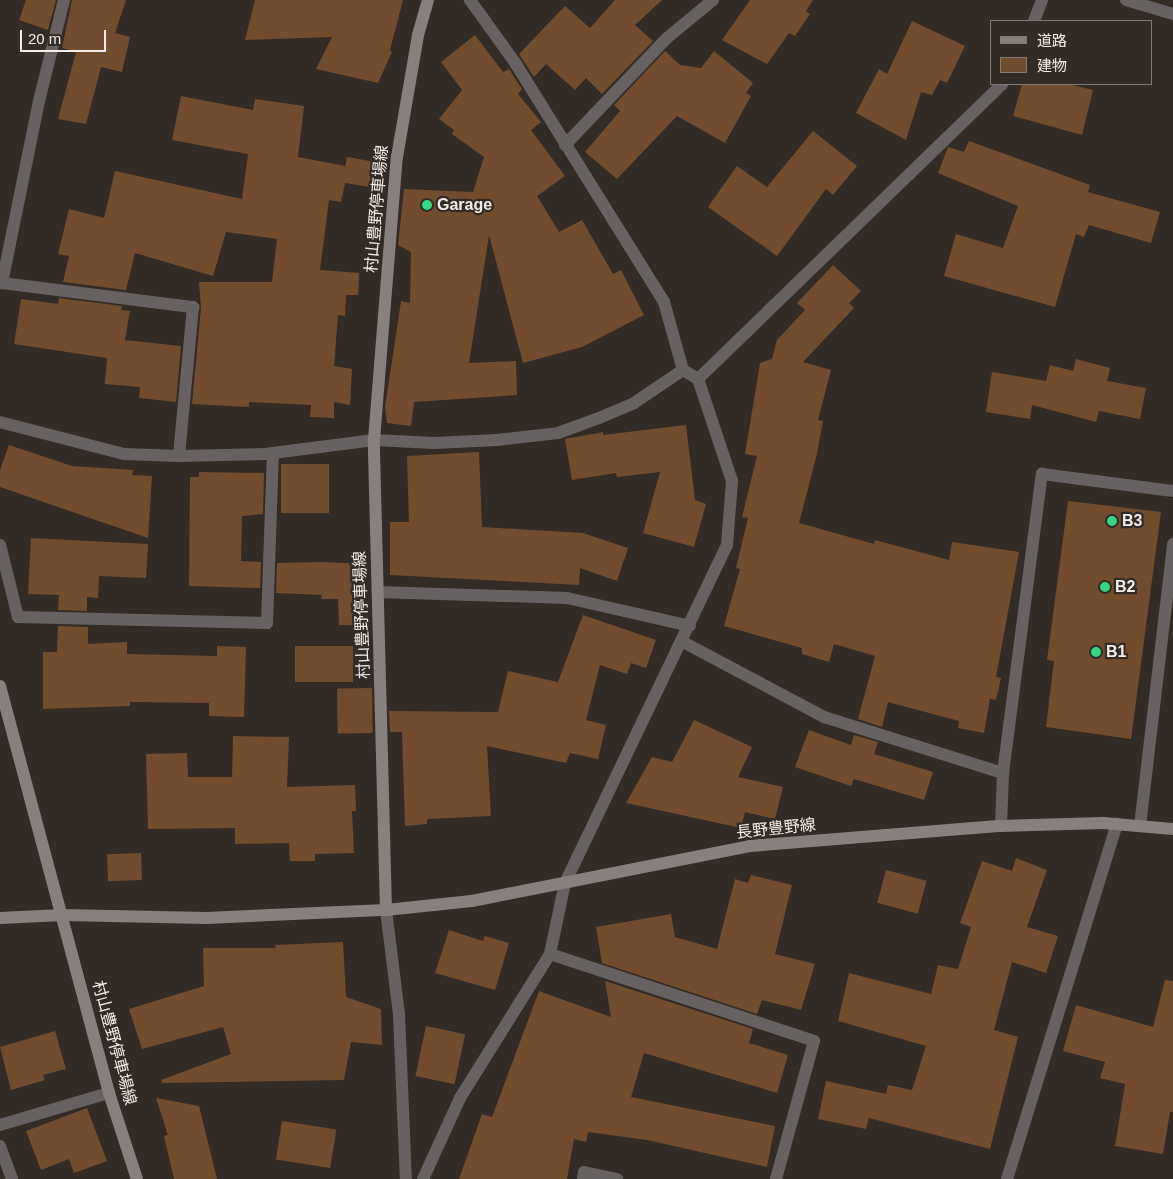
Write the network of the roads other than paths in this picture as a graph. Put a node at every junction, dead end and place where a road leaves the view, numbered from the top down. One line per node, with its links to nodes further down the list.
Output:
1 (64, 0): 16 (street)
2 (428, 0): 14 (main road, 村山豊野停車場線)
3 (470, 0): 10 (street)
4 (713, 0): 10 (street)
5 (1042, 0): 8 (street)
6 (1126, 0): 7 (street)
7 (1173, 14)
8 (1034, 20)
9 (1001, 85): 12 (street)
10 (565, 144): 11 (street)
11 (683, 370): 12 (street); 14 (street)
12 (698, 379): 21 (street)
13 (0, 422): 16 (street)
14 (374, 440): 15 (street); 20 (main road, 村山豊野停車場線)
15 (273, 453): 16 (street); 19 (street)
16 (178, 456)
17 (1173, 491): 24 (street)
18 (1173, 544): 27 (street)
19 (0, 545)
20 (378, 592): 21 (street); 30 (main road, 村山豊野停車場線)
21 (690, 626): 22 (street)
22 (683, 642): 24 (street); 29 (street)
23 (0, 686): 31 (main road, 村山豊野停車場線)
24 (1003, 773): 26 (street)
25 (1117, 824): 26 (main road, 長野豊野線); 27 (main road, 長野豊野線); 44 (street)
26 (1001, 826): 29 (main road, 長野豊野線)
27 (1140, 826): 28 (main road, 長野豊野線)
28 (1173, 829)
29 (565, 883): 30 (main road, 長野豊野線); 33 (street)
30 (386, 910): 31 (main road); 39 (street)
31 (63, 915): 32 (main road); 34 (main road, 村山豊野停車場線)
32 (0, 918)
33 (550, 954): 40 (street); 43 (street)
34 (109, 1093): 35 (street); 38 (main road, 村山豊野停車場線)
35 (0, 1125)
36 (0, 1146): 37 (street)
37 (12, 1179)
38 (137, 1179)
39 (406, 1179)
40 (423, 1179)
41 (583, 1179): 42 (street)
42 (617, 1179)
43 (776, 1179)
44 (1007, 1179)

